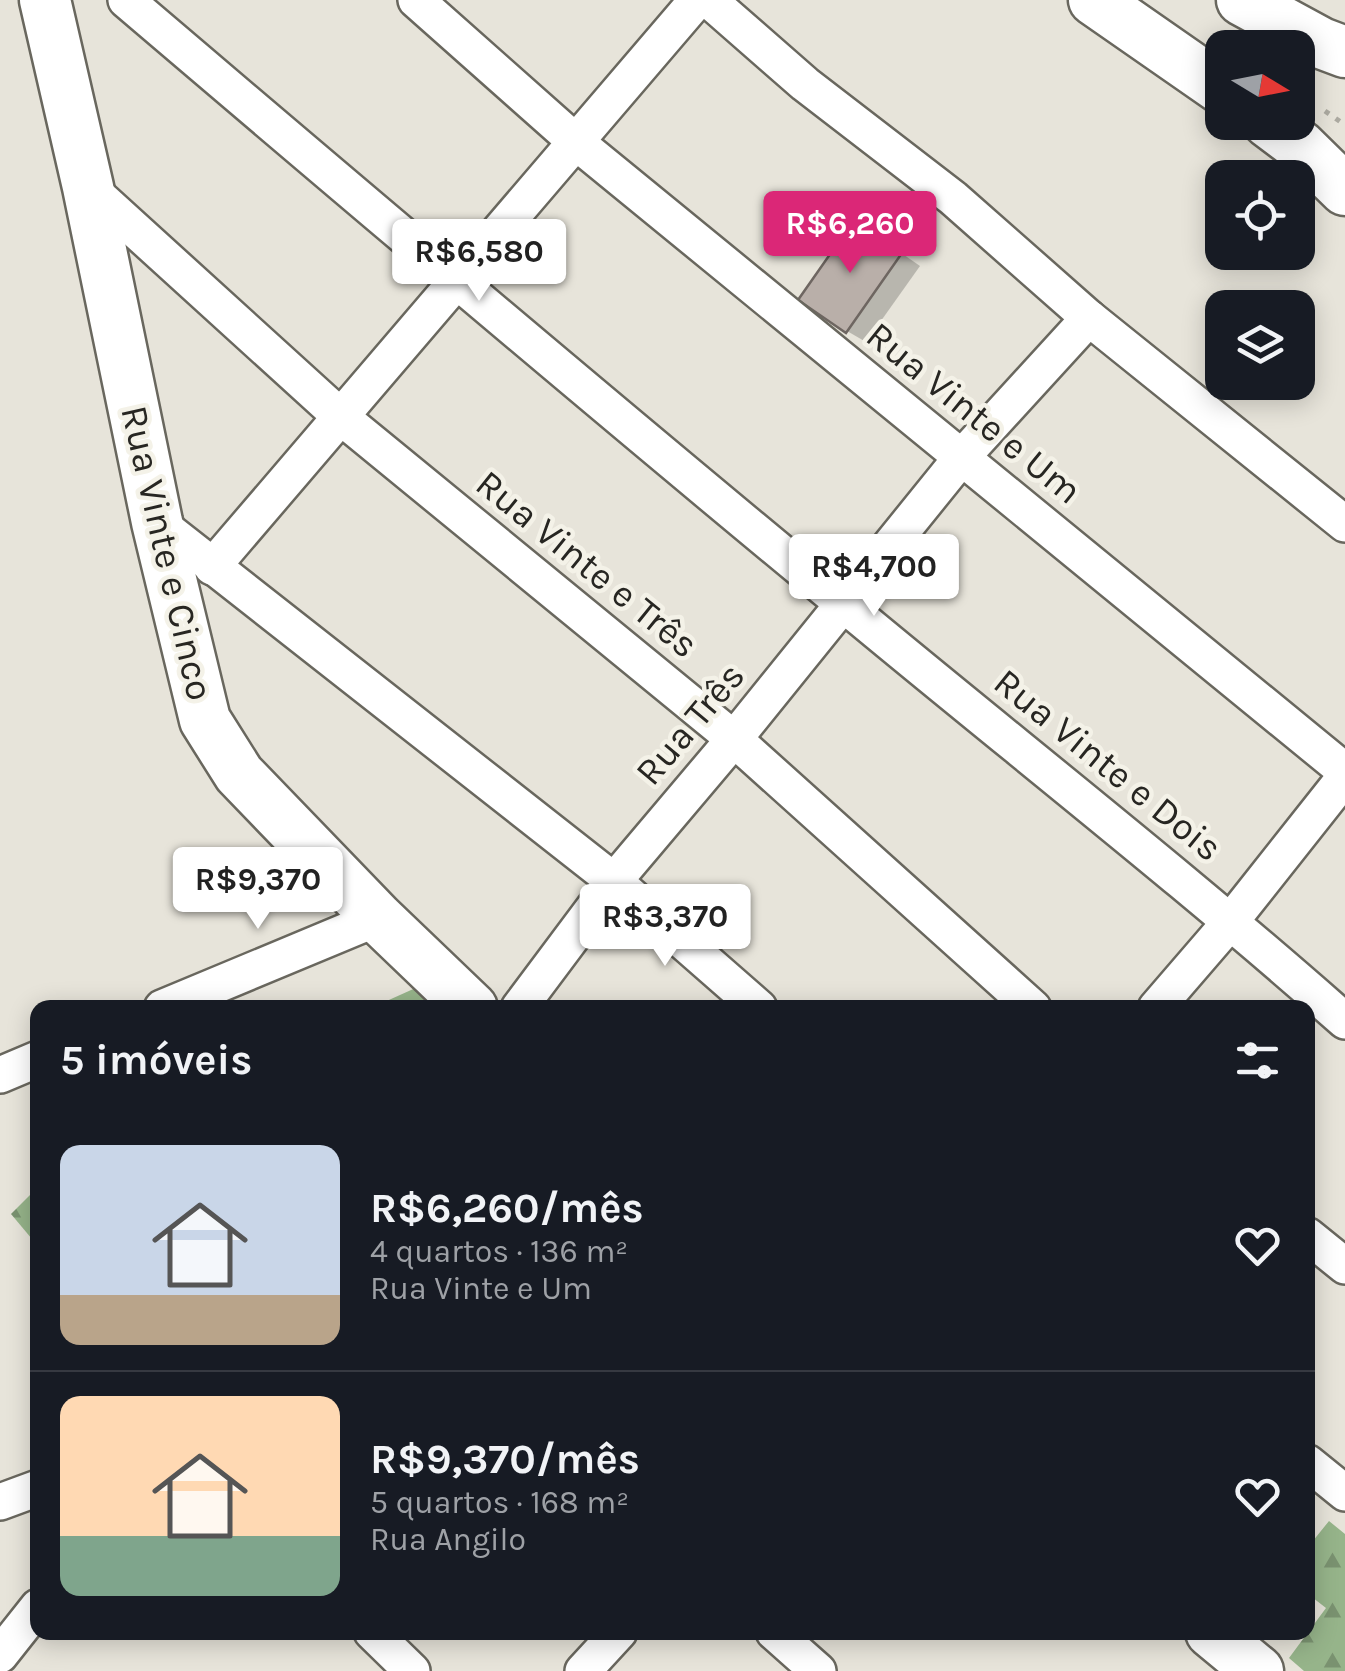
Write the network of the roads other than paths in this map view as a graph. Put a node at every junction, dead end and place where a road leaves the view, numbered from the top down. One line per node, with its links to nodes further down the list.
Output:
1 (45, 0): 12 (street, Rua Vinte e Cinco)
2 (126, 0): 14 (street, Rua Vinte e Dois)
3 (416, 0): 11 (street, Rua Vinte e Um)
4 (697, 0): 11 (street)
5 (709, 0): 15 (street)
6 (1094, 0): 9 (street)
7 (1242, 0): 8 (street)
8 (1345, 52)
9 (1205, 77)
10 (1292, 140): 13 (street)
11 (576, 142): 14 (street); 17 (street, Rua Vinte e Um)
12 (88, 186): 16 (street, Rua Vinte e Três); 18 (street, Rua Vinte e Cinco)
13 (1345, 190)
14 (456, 282): 16 (street); 21 (street, Rua Vinte e Dois)
15 (1088, 318): 17 (street, Rua Três); 19 (street)
16 (341, 417): 20 (street); 22 (street, Rua Vinte e Três)
17 (961, 458): 21 (street, Rua Três); 23 (street, Rua Vinte e Um)
18 (157, 522): 20 (street); 25 (street, Rua Vinte e Cinco)
19 (1345, 524)
20 (212, 567): 24 (street)
21 (844, 605): 22 (street, Rua Três); 26 (street, Rua Vinte e Dois)
22 (734, 739): 24 (street, Rua Três); 31 (street, Rua Vinte e Três)
23 (1345, 774): 26 (street)
24 (614, 881): 29 (street, Rua Três); 30 (street)
25 (378, 918): 27 (street); 28 (street, Rua Vinte e Cinco)
26 (1231, 920): 32 (street); 33 (street, Rua Vinte e Dois)
27 (181, 1000)
28 (464, 1000)
29 (525, 1000)
30 (750, 1000)
31 (1024, 1000)
32 (1163, 1000)
33 (1345, 1020)
34 (30, 1062): 35 (street)
35 (0, 1075)
36 (1315, 1242): 37 (street)
37 (1345, 1266)
38 (1315, 1469): 39 (street)
39 (1345, 1493)
40 (30, 1617): 45 (street)
41 (380, 1640): 47 (street)
42 (612, 1640): 48 (street)
43 (783, 1640): 49 (street)
44 (1221, 1640): 50 (street)
45 (0, 1656): 46 (street)
46 (16, 1671)
47 (412, 1671)
48 (583, 1671)
49 (818, 1671)
50 (1258, 1671)

